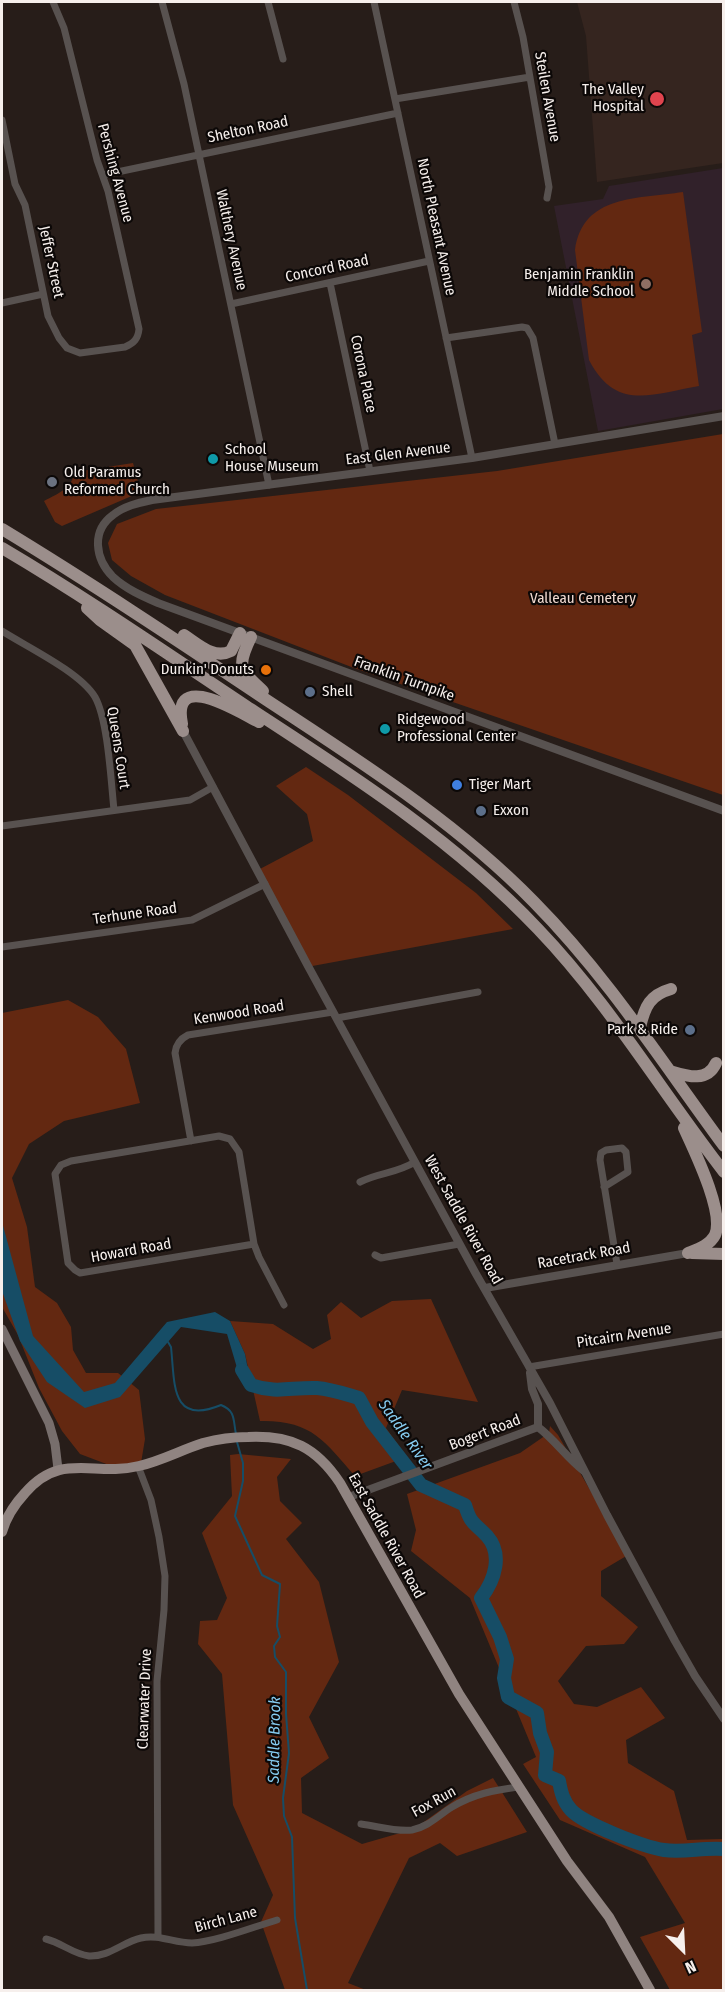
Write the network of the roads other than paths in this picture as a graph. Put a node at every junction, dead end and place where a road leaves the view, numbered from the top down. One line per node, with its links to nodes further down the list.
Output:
1 (53, 2): 12 (street, Pershing Avenue)
2 (162, 2): 11 (street, Walthery Avenue)
3 (268, 2): 6 (street)
4 (374, 2): 8 (street, North Pleasant Avenue)
5 (514, 2): 7 (street, Steilen Avenue)
6 (283, 59)
7 (530, 77): 8 (street); 13 (street, Steilen Avenue)
8 (395, 99): 9 (street, North Pleasant Avenue)
9 (398, 113): 11 (street, Shelton Road); 14 (street, North Pleasant Avenue)
10 (2, 120): 16 (street, Jeffer Street)
11 (199, 154): 12 (street, Shelton Road); 18 (street, Walthery Avenue)
12 (103, 175): 20 (street, Pershing Avenue)
13 (547, 198)
14 (429, 261): 15 (street, Concord Road); 19 (street, North Pleasant Avenue)
15 (330, 283): 18 (street, Concord Road); 24 (street, Corona Place)
16 (43, 294): 17 (street); 20 (street, Jeffer Street)
17 (2, 303)
18 (231, 304): 25 (street, Walthery Avenue)
19 (446, 338): 22 (street); 23 (street, North Pleasant Avenue)
20 (125, 348)
21 (723, 416): 22 (street, East Glen Avenue)
22 (555, 444): 23 (street, East Glen Avenue)
23 (472, 458): 24 (street, East Glen Avenue)
24 (370, 471): 25 (street, East Glen Avenue)
25 (269, 485): 27 (street, East Glen Avenue)
26 (2, 529): 30 (highway)
27 (98, 545): 32 (street, Franklin Turnpike)
28 (2, 548): 29 (highway)
29 (65, 587): 34 (highway); 35 (highway)
30 (127, 608): 32 (highway); 33 (highway)
31 (2, 631): 37 (street, Queens Court)
32 (246, 635): 33 (highway); 38 (street, Franklin Turnpike)
33 (286, 713): 45 (highway)
34 (183, 731): 35 (highway); 36 (street, West Saddle River Road)
35 (292, 736): 49 (highway)
36 (213, 787): 37 (street); 40 (street, West Saddle River Road)
37 (114, 810): 39 (street)
38 (723, 811)
39 (2, 826)
40 (265, 884): 41 (street, Terhune Road); 44 (street, West Saddle River Road)
41 (2, 947)
42 (671, 989): 45 (highway)
43 (478, 992): 44 (street)
44 (335, 1015): 51 (street, Kenwood Road); 53 (street, West Saddle River Road)
45 (640, 1027): 47 (highway)
46 (716, 1063): 47 (highway)
47 (670, 1071): 48 (highway)
48 (685, 1093): 50 (highway); 52 (highway)
49 (672, 1102): 54 (highway); 59 (highway)
50 (723, 1131)
51 (191, 1141): 57 (street); 57 (street, Howard Road)
52 (723, 1146)
53 (415, 1162): 55 (street); 58 (street, West Saddle River Road)
54 (723, 1172)
55 (360, 1182)
56 (604, 1187): 56 (street); 62 (street)
57 (254, 1244): 64 (street)
58 (459, 1244): 61 (street); 63 (street, West Saddle River Road)
59 (688, 1253): 60 (highway); 62 (street, Racetrack Road)
60 (723, 1254)
61 (375, 1255)
62 (617, 1264): 63 (street, Racetrack Road)
63 (485, 1288): 67 (street, West Saddle River Road)
64 (284, 1305)
65 (2, 1329): 70 (main road)
66 (723, 1334): 67 (street, Pitcairn Avenue)
67 (529, 1366): 68 (street, Bogert Road); 71 (street, West Saddle River Road)
68 (538, 1427): 71 (street); 72 (street, Bogert Road)
69 (138, 1466): 70 (main road, East Saddle River Road); 72 (main road, East Saddle River Road); 78 (street, Clearwater Drive)
70 (58, 1469): 73 (main road)
71 (587, 1473): 74 (street, West Saddle River Road)
72 (349, 1497): 75 (main road, East Saddle River Road)
73 (2, 1532)
74 (723, 1719)
75 (518, 1787): 76 (street, Fox Run); 80 (main road, East Saddle River Road)
76 (361, 1824)
77 (277, 1920): 78 (street, Birch Lane)
78 (158, 1936): 79 (street, Birch Lane)
79 (46, 1939)
80 (650, 1990)

